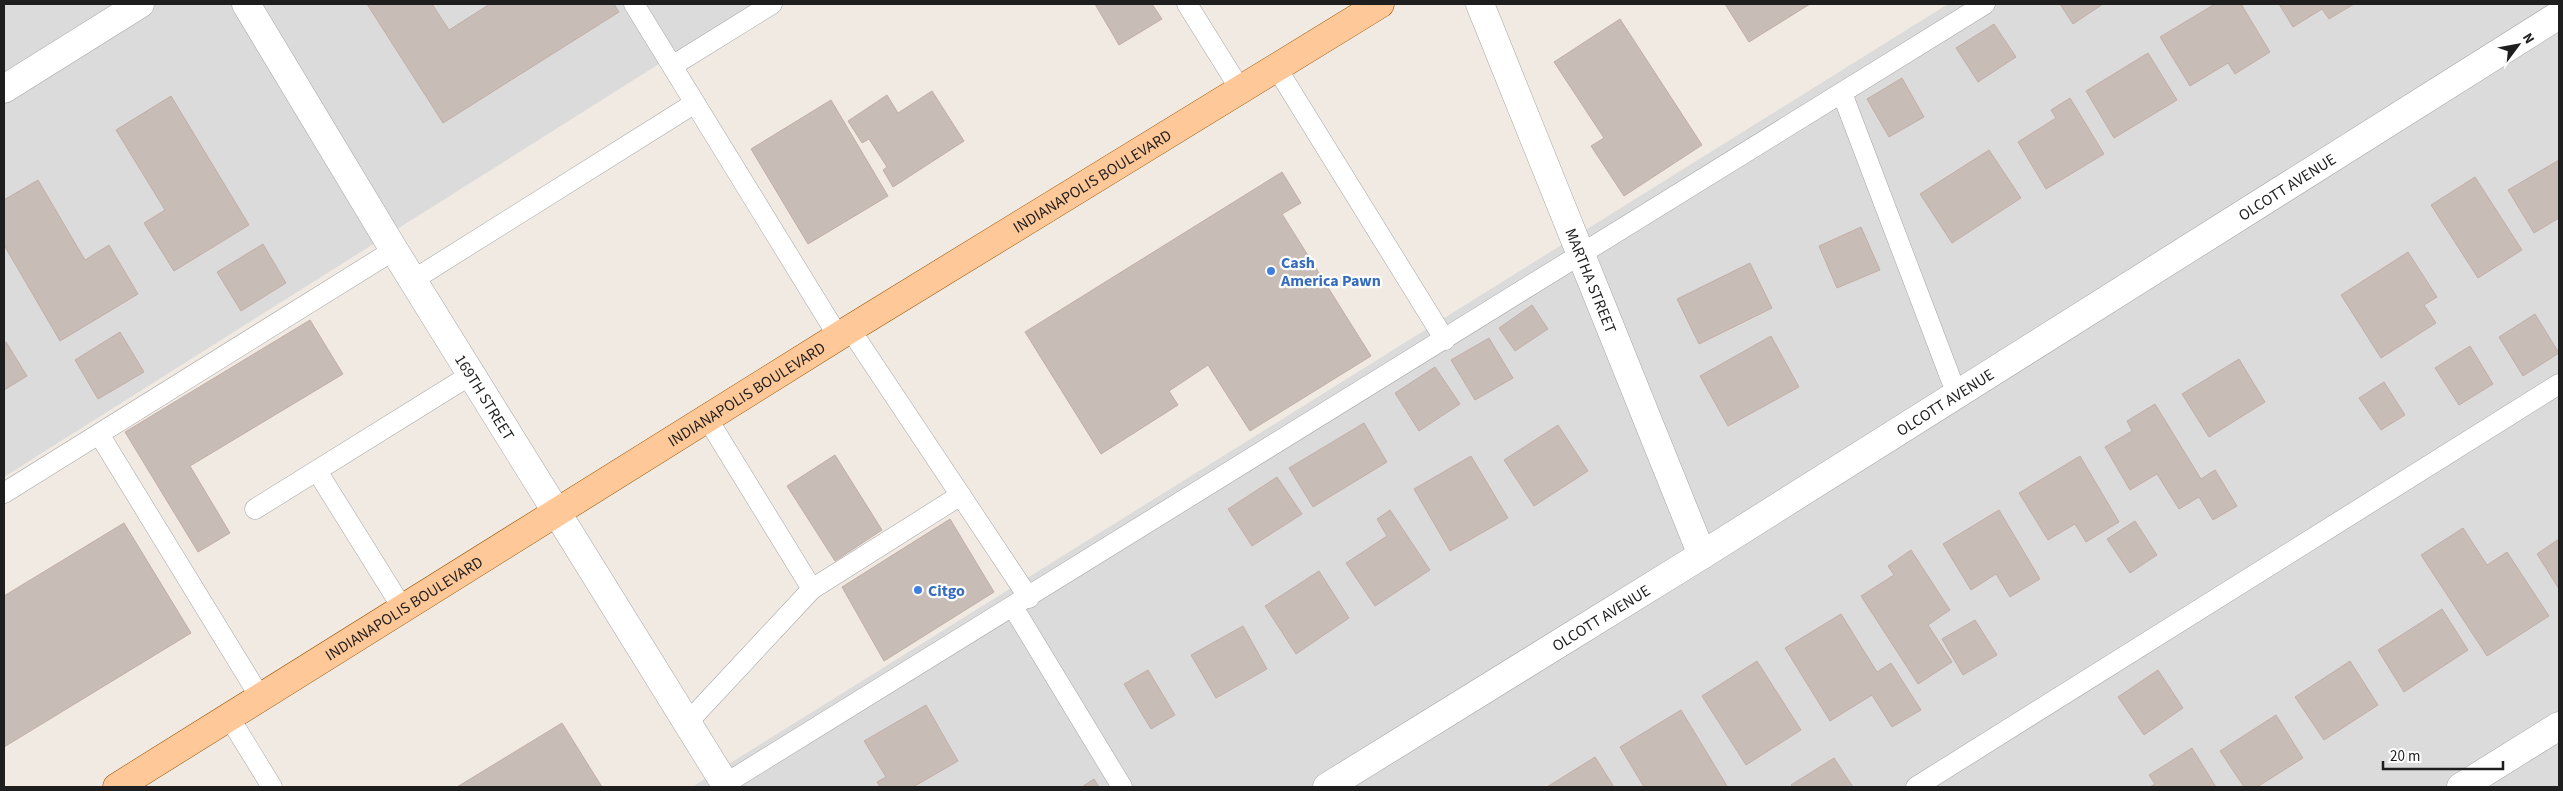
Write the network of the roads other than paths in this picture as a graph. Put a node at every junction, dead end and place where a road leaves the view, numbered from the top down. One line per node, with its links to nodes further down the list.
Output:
1 (140, 4): 12 (street)
2 (246, 4): 16 (street, 169TH STREET)
3 (634, 4): 10 (lane)
4 (772, 4): 10 (lane)
5 (1187, 4): 13 (lane)
6 (1380, 4): 11 (main road, INDIANAPOLIS BOULEVARD)
7 (1480, 4): 17 (street, MARTHA STREET)
8 (1985, 4): 14 (lane)
9 (2559, 14): 23 (street, OLCOTT AVENUE)
10 (672, 66): 15 (lane)
11 (1276, 68): 13 (main road, INDIANAPOLIS BOULEVARD); 20 (lane)
12 (4, 89)
13 (1240, 89): 19 (main road, INDIANAPOLIS BOULEVARD)
14 (1842, 93): 17 (lane); 23 (lane)
15 (695, 103): 18 (lane); 19 (lane)
16 (394, 250): 18 (street, 169TH STREET); 25 (lane)
17 (1581, 256): 20 (lane); 31 (street, MARTHA STREET)
18 (413, 280): 21 (street, 169TH STREET)
19 (844, 332): 24 (main road, INDIANAPOLIS BOULEVARD); 28 (lane)
20 (1445, 340): 33 (lane)
21 (472, 374): 26 (lane); 30 (street, 169TH STREET)
22 (2559, 384): 44 (lane)
23 (1957, 394): 31 (street, OLCOTT AVENUE)
24 (707, 418): 30 (main road, INDIANAPOLIS BOULEVARD); 32 (lane)
25 (99, 434): 27 (lane); 35 (lane)
26 (316, 471): 29 (lane); 34 (lane)
27 (4, 494)
28 (962, 495): 32 (lane); 33 (lane)
29 (255, 509)
30 (557, 512): 34 (main road, INDIANAPOLIS BOULEVARD); 37 (street, 169TH STREET)
31 (1702, 555): 43 (street, OLCOTT AVENUE)
32 (812, 589): 37 (lane)
33 (1021, 602): 39 (lane); 42 (lane)
34 (402, 608): 35 (main road, INDIANAPOLIS BOULEVARD)
35 (260, 697): 36 (main road, INDIANAPOLIS BOULEVARD)
36 (229, 717): 40 (main road, INDIANAPOLIS BOULEVARD); 41 (lane)
37 (688, 722): 39 (street, 169TH STREET)
38 (2559, 726): 45 (street)
39 (724, 786)
40 (117, 787)
41 (272, 787)
42 (1122, 787)
43 (1327, 787)
44 (1916, 787)
45 (2461, 787)

